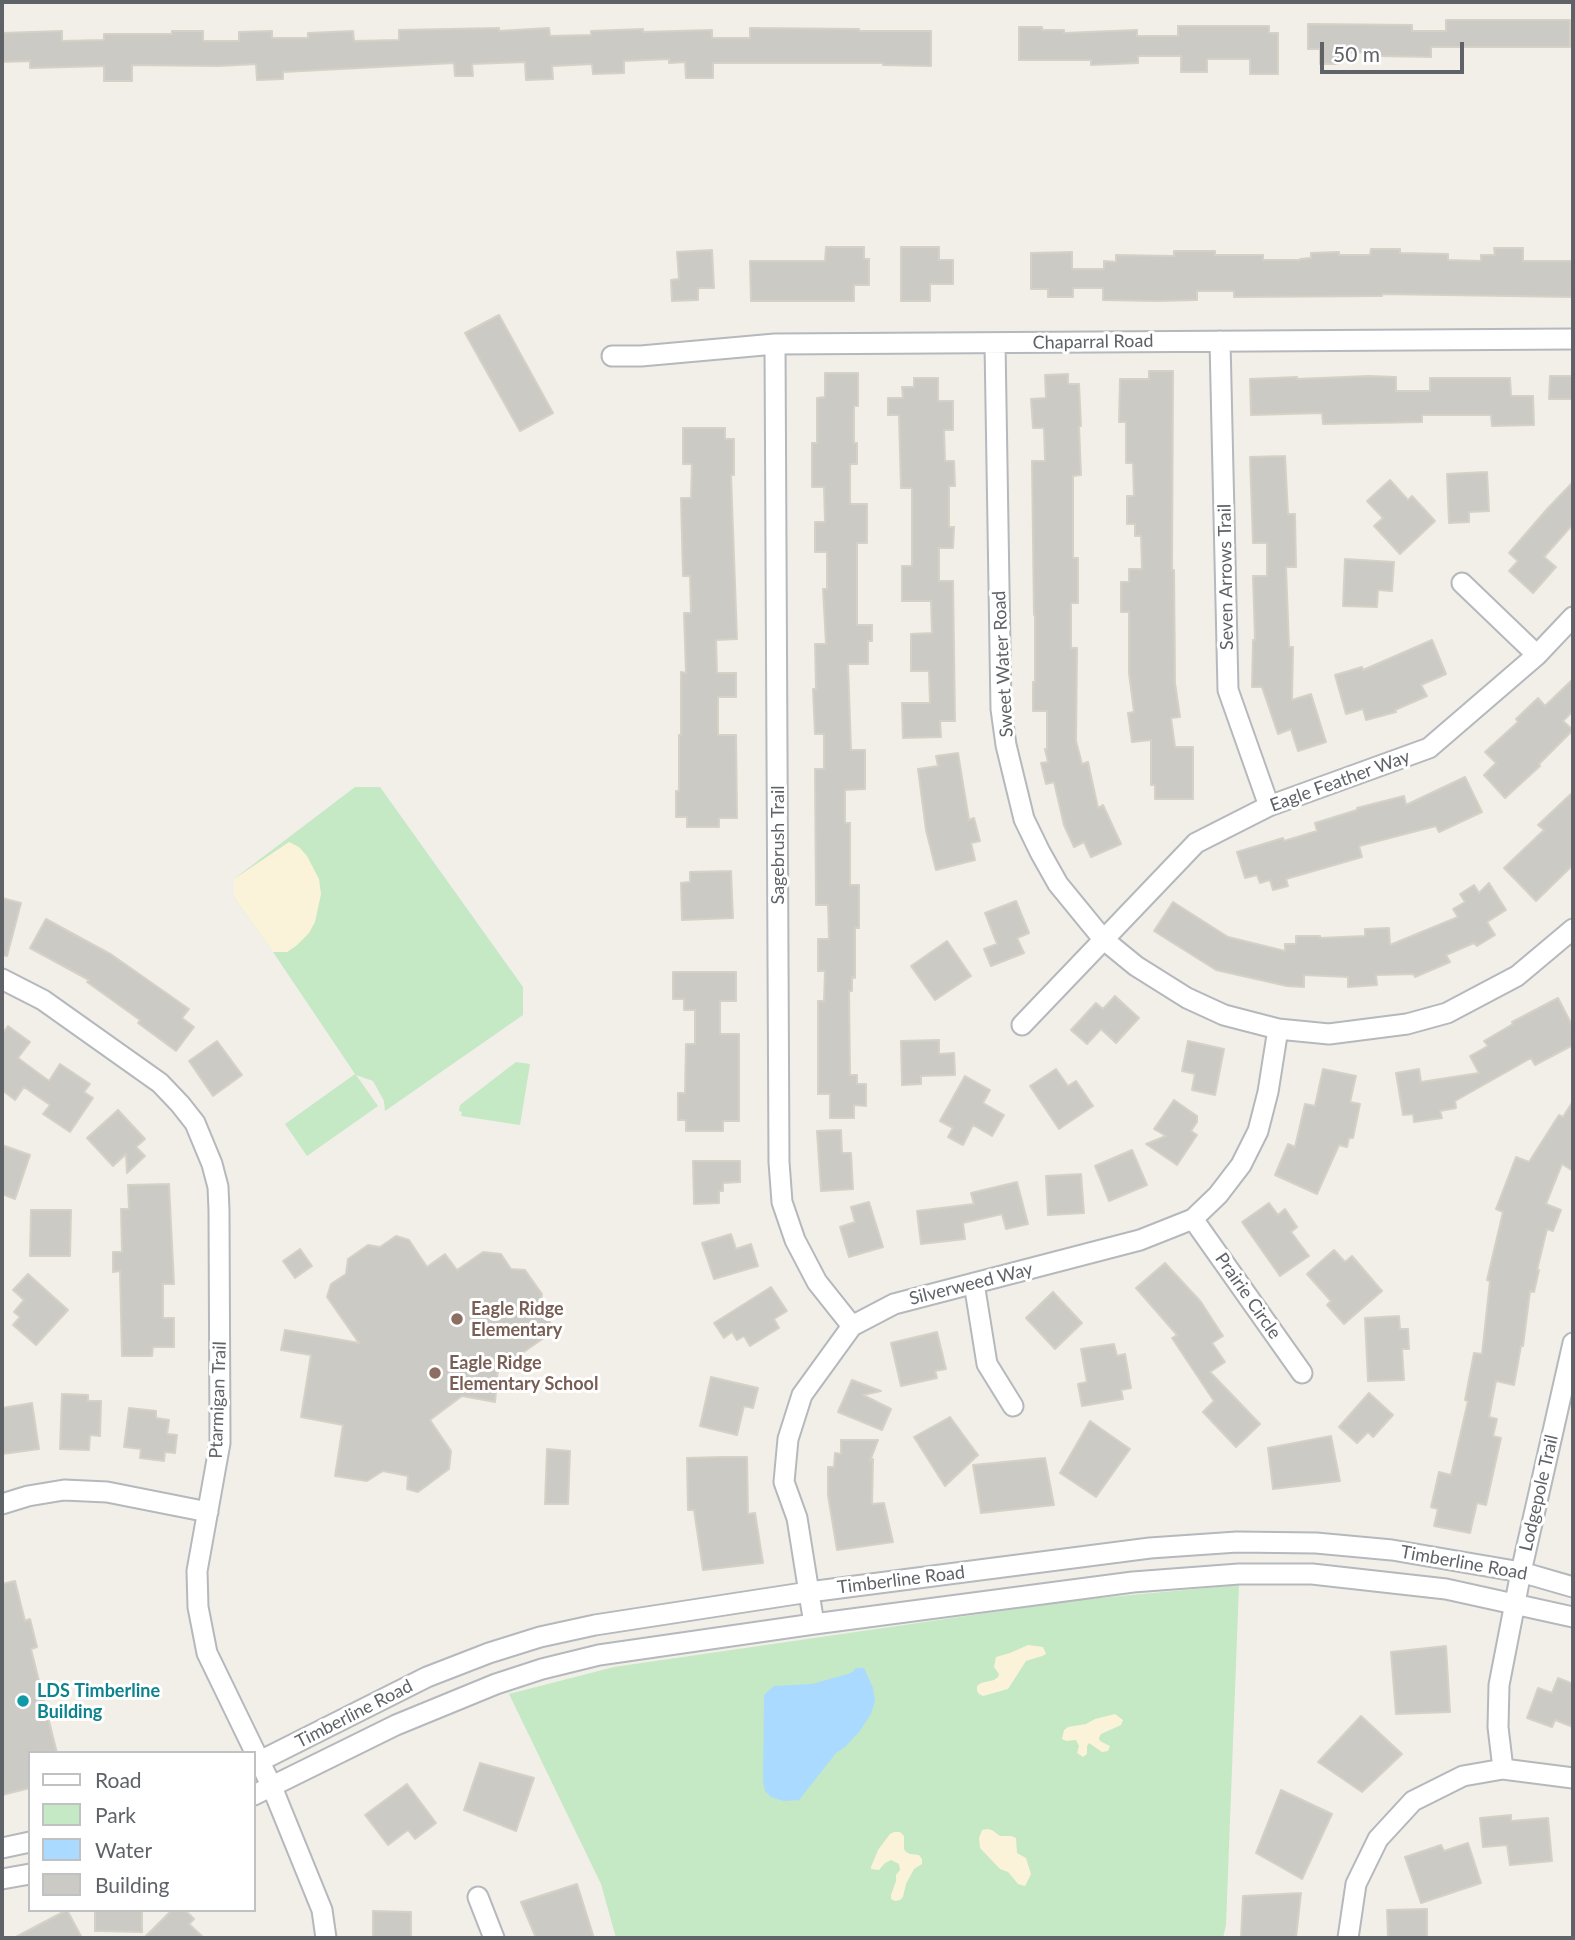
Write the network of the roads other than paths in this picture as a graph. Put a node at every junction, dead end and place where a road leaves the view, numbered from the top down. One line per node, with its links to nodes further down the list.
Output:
1 (1573, 339): 2 (street, Chaparral Road)
2 (1220, 341): 3 (street, Chaparral Road); 9 (street, Seven Arrows Trail)
3 (995, 343): 4 (street, Chaparral Road); 11 (street, Sweet Water Road)
4 (775, 344): 5 (street, Chaparral Road); 17 (street, Sagebrush Trail)
5 (612, 356)
6 (1462, 583): 8 (street)
7 (1573, 617): 8 (street, Eagle Feather Way)
8 (1536, 655): 9 (street, Eagle Feather Way)
9 (1269, 806): 11 (street, Eagle Feather Way)
10 (1573, 929): 14 (street, Sweet Water Road)
11 (1103, 939): 13 (street, Eagle Feather Way); 14 (street, Sweet Water Road)
12 (2, 979): 22 (street, Ptarmigan Trail)
13 (1021, 1025)
14 (1279, 1029): 15 (street, Silverweed Way)
15 (1193, 1219): 16 (street, Silverweed Way); 19 (street, Prairie Circle)
16 (974, 1283): 17 (street, Silverweed Way); 20 (street)
17 (852, 1326): 25 (street, Silverweed Way)
18 (1573, 1343): 23 (street, Lodgepole Trail)
19 (1302, 1373)
20 (1013, 1406)
21 (2, 1504): 22 (street)
22 (208, 1512): 29 (street, Ptarmigan Trail)
23 (1521, 1572): 24 (street, Timberline Road); 25 (street, Timberline Road); 26 (street, Lodgepole Trail)
24 (1573, 1587)
25 (809, 1592): 28 (street, Silverweed Way); 30 (street, Timberline Road)
26 (1515, 1604): 27 (street, Timberline Road); 28 (street, Timberline Road); 31 (street, Lodgepole Trail)
27 (1573, 1617)
28 (814, 1624): 33 (street, Timberline Road)
29 (251, 1751)
30 (256, 1763): 33 (street, Ptarmigan Trail)
31 (1503, 1769): 32 (street); 41 (street)
32 (1573, 1777)
33 (263, 1791): 39 (street, Ptarmigan Trail)
34 (28, 1842): 35 (street)
35 (2, 1848)
36 (28, 1874): 37 (street)
37 (2, 1878)
38 (478, 1896): 40 (street)
39 (327, 1938)
40 (494, 1938)
41 (1348, 1938)

